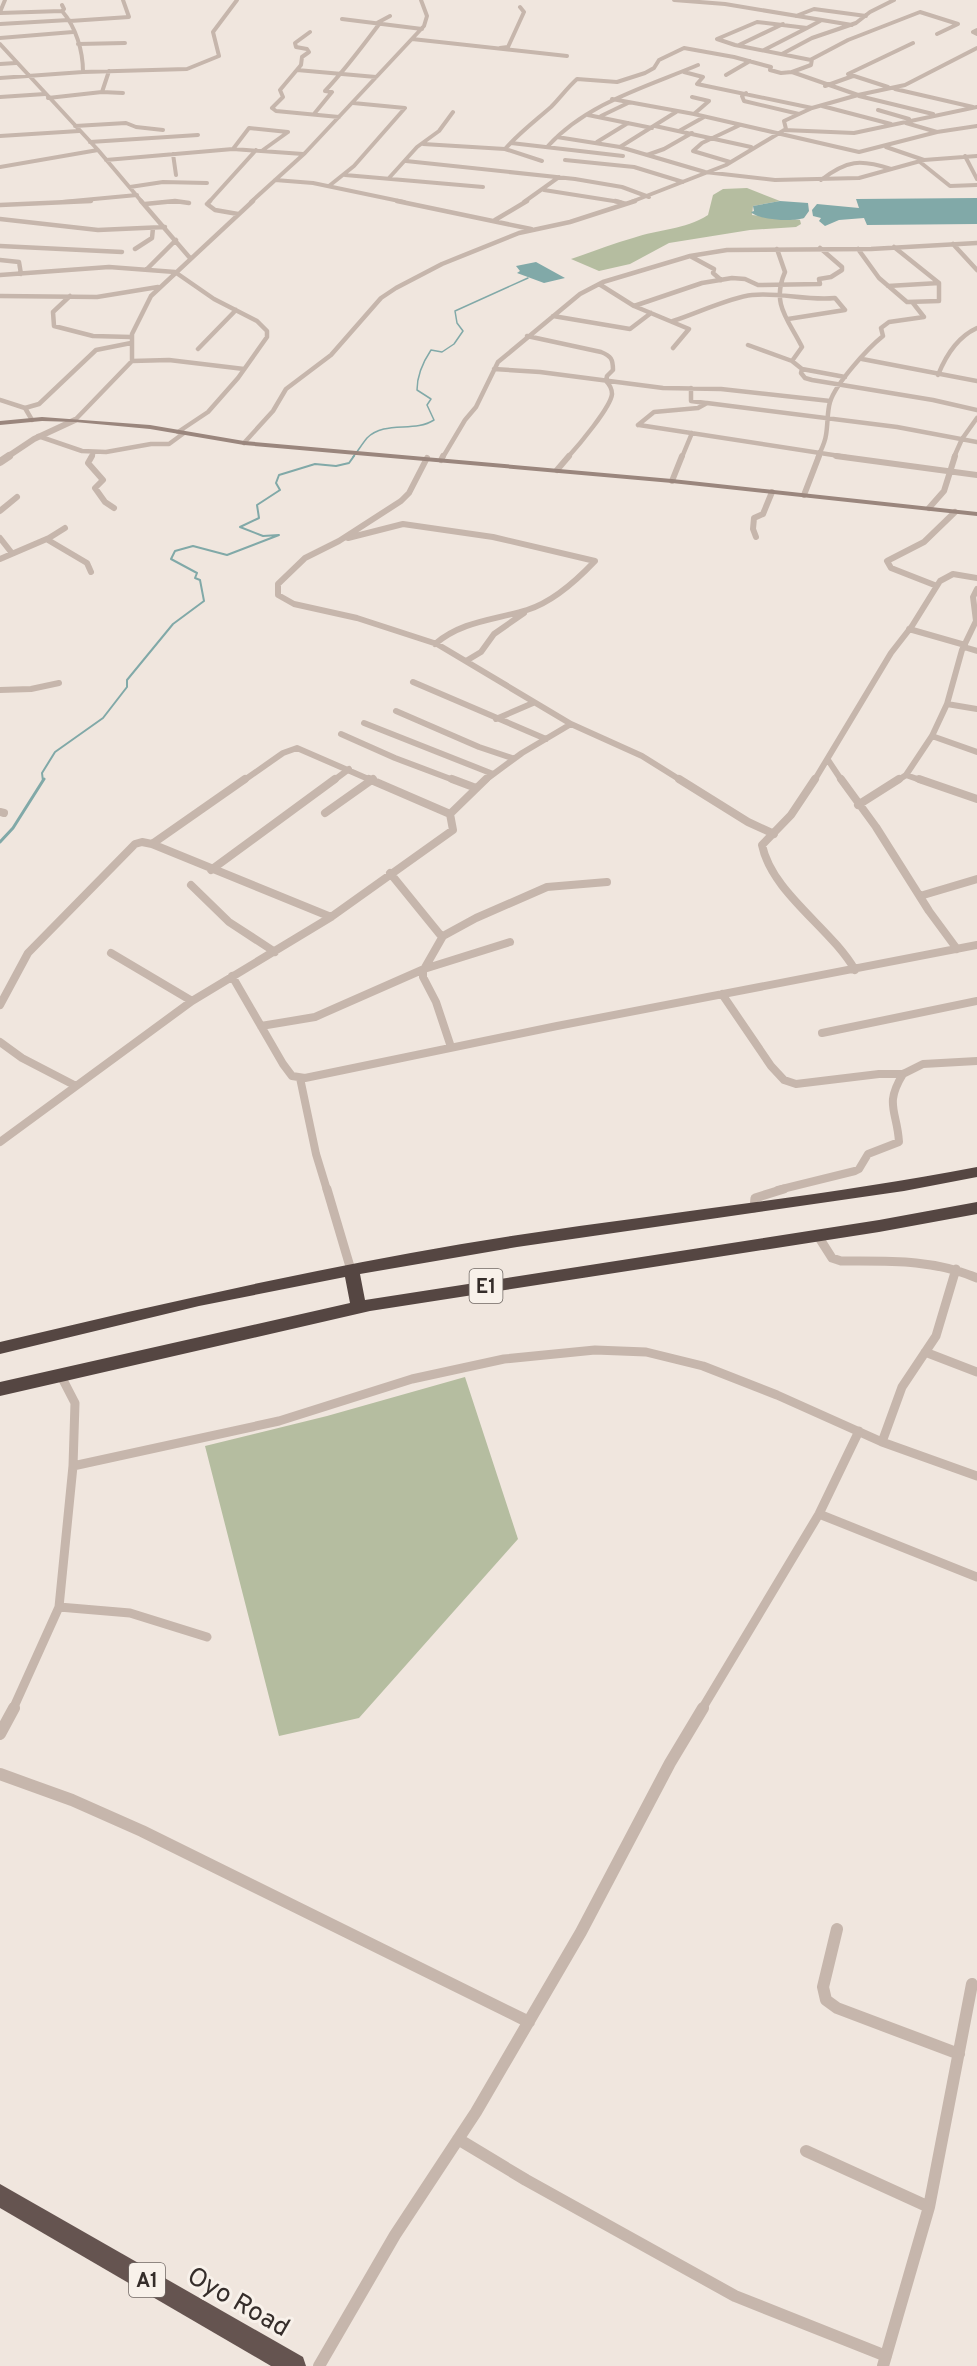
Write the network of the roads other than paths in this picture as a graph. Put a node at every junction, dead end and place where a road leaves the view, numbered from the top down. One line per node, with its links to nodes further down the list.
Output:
1 (5, 0): 9 (street)
2 (123, 0): 18 (street)
3 (237, 0): 49 (street)
4 (421, 0): 26 (street)
5 (674, 0): 6 (street)
6 (684, 0): 13 (street)
7 (894, 0): 16 (street)
8 (62, 4): 11 (street)
9 (1, 6): 12 (street)
10 (520, 7): 38 (street)
11 (62, 11): 12 (street); 18 (street)
12 (0, 12)
13 (771, 12): 15 (street); 20 (street)
14 (390, 16): 21 (street)
15 (795, 16): 16 (street); 19 (street); 23 (street)
16 (866, 16): 24 (street)
17 (342, 19): 21 (street)
18 (69, 21): 22 (street); 27 (street)
19 (820, 21): 24 (street); 25 (street)
20 (757, 22): 23 (street); 35 (street)
21 (378, 23): 26 (street); 53 (street)
22 (0, 24)
23 (782, 24): 25 (street); 35 (street)
24 (852, 25): 41 (street)
25 (807, 28): 39 (street)
26 (422, 29): 31 (street)
27 (73, 32): 30 (street); 34 (street)
28 (310, 32): 48 (street)
29 (937, 33): 43 (street)
30 (0, 38)
31 (412, 39): 38 (street); 57 (street)
32 (124, 43): 34 (street)
33 (913, 43): 56 (street)
34 (78, 44): 50 (street)
35 (737, 45): 39 (street); 40 (street)
36 (1, 46): 45 (street)
37 (977, 48): 61 (street)
38 (500, 49): 42 (street)
39 (764, 50): 41 (street)
40 (716, 53): 44 (street); 110 (street)
41 (782, 54): 43 (street)
42 (567, 56)
43 (811, 60): 52 (street)
44 (750, 61): 52 (street); 54 (street)
45 (16, 63): 46 (street); 55 (street)
46 (0, 64)
47 (698, 65): 51 (street)
48 (297, 70): 53 (street); 78 (street)
49 (110, 71): 50 (street); 62 (street)
50 (83, 72): 55 (street)
51 (684, 72): 64 (street); 69 (street)
52 (792, 72): 59 (street)
53 (342, 74): 57 (street); 78 (street)
54 (726, 75)
55 (29, 76): 58 (street); 65 (street)
56 (852, 76): 59 (street); 60 (street)
57 (376, 77): 70 (street)
58 (0, 78)
59 (825, 86): 66 (street)
60 (889, 87): 61 (street); 66 (street)
61 (895, 89): 74 (street)
62 (102, 92): 63 (street); 65 (street)
63 (123, 93)
64 (746, 93): 73 (street); 80 (street)
65 (46, 96): 67 (street); 91 (street)
66 (858, 96): 72 (street); 82 (street)
67 (0, 97)
68 (692, 97): 79 (street)
69 (612, 99): 71 (street); 81 (street)
70 (353, 103): 83 (street); 139 (street)
71 (628, 104): 77 (street); 84 (street)
72 (822, 105): 73 (street); 89 (street)
73 (812, 108): 80 (street)
74 (976, 108): 82 (street)
75 (878, 110): 86 (street)
76 (453, 112): 111 (street)
77 (676, 112): 79 (street); 94 (street)
78 (314, 114): 83 (street)
79 (694, 114): 85 (street)
80 (799, 114): 95 (street)
81 (588, 115): 84 (street); 106 (street)
82 (936, 115): 86 (street)
83 (339, 117): 123 (street)
84 (601, 117): 88 (street)
85 (705, 117): 90 (street); 97 (street)
86 (913, 120): 87 (street)
87 (903, 122): 89 (street); 99 (street)
88 (627, 123): 94 (street); 109 (street)
89 (891, 124): 95 (street)
90 (740, 125): 102 (street); 107 (street)
91 (75, 126): 93 (street); 98 (street)
92 (977, 126): 99 (street)
93 (136, 127): 96 (street); 101 (street)
94 (653, 127): 97 (street); 113 (street)
95 (784, 129): 102 (street)
96 (163, 130)
97 (680, 130): 100 (street)
98 (80, 131): 104 (street); 108 (street)
99 (937, 132): 115 (street)
100 (692, 133): 107 (street); 124 (street)
101 (126, 134): 105 (street); 108 (street)
102 (778, 134): 114 (street); 115 (street)
103 (198, 135): 105 (street)
104 (0, 136)
105 (166, 136): 122 (street)
106 (557, 137): 109 (street); 112 (street)
107 (713, 137): 114 (street); 133 (street)
108 (90, 142): 118 (street)
109 (595, 142): 113 (street); 121 (street)
110 (511, 143): 112 (street); 117 (street)
111 (423, 144): 117 (street); 132 (street)
112 (548, 146): 121 (street)
113 (620, 147): 124 (street)
114 (751, 147): 133 (street)
115 (885, 147): 131 (street)
116 (233, 149): 119 (street); 120 (street); 122 (street)
117 (505, 149): 130 (street)
118 (98, 150): 128 (street); 135 (street)
119 (256, 150): 120 (street); 158 (street)
120 (262, 150): 123 (street)
121 (576, 150): 125 (street); 129 (street)
122 (171, 154): 128 (street); 138 (street)
123 (303, 154): 143 (street)
124 (646, 155): 137 (street)
125 (623, 156)
126 (965, 156): 127 (street); 131 (street); 142 (street)
127 (977, 156)
128 (106, 160): 149 (street)
129 (566, 160): 134 (street); 145 (street)
130 (542, 161)
131 (922, 161): 136 (street); 147 (street)
132 (406, 162): 140 (street); 141 (street)
133 (730, 162): 137 (street)
134 (559, 165)
135 (0, 167)
136 (892, 169): 144 (street); 144 (street)
137 (705, 172): 144 (street); 145 (street)
138 (176, 175)
139 (345, 175): 141 (street); 148 (street)
140 (559, 177): 151 (street); 153 (street)
141 (389, 178): 150 (street)
142 (977, 179)
143 (276, 180): 148 (street); 158 (street)
144 (820, 180)
145 (683, 182): 153 (street)
146 (207, 183): 149 (street)
147 (977, 185)
148 (329, 186): 160 (street)
149 (130, 187): 152 (street)
150 (483, 187)
151 (544, 190): 156 (street); 160 (street)
152 (137, 195): 155 (street); 157 (street)
153 (649, 196): 156 (street)
154 (189, 203): 155 (street)
155 (145, 204): 161 (street)
156 (627, 204): 163 (street)
157 (0, 205)
158 (238, 214): 175 (street)
159 (0, 219): 162 (street)
160 (495, 220): 163 (street)
161 (165, 227): 162 (street); 164 (street)
162 (153, 228): 170 (street)
163 (535, 230): 231 (street)
164 (176, 240): 175 (street); 177 (street)
165 (977, 243): 166 (street)
166 (953, 244): 168 (street); 178 (street)
167 (0, 246): 173 (street)
168 (894, 247): 172 (street); 183 (street)
169 (820, 248): 171 (street); 172 (street); 185 (street)
170 (135, 249)
171 (777, 249): 174 (street); 185 (street)
172 (858, 249): 186 (street)
173 (122, 252)
174 (690, 256): 182 (street); 184 (street)
175 (190, 258): 179 (street)
176 (0, 260): 180 (street)
177 (146, 270): 179 (street); 180 (street)
178 (977, 270)
179 (175, 272): 187 (street); 193 (street)
180 (21, 274): 181 (street)
181 (0, 275)
182 (721, 280): 185 (street); 192 (street)
183 (939, 283): 186 (street); 191 (street)
184 (598, 284): 192 (street); 195 (street)
185 (778, 284): 190 (street)
186 (888, 286): 191 (street)
187 (158, 287): 189 (street); 200 (street)
188 (0, 296): 189 (street)
189 (70, 296): 200 (street)
190 (778, 296): 196 (street); 196 (street); 197 (street)
191 (913, 303): 204 (street)
192 (634, 306): 194 (street)
193 (236, 310): 203 (street); 207 (street)
194 (651, 313): 195 (street); 197 (street)
195 (553, 316): 199 (street)
196 (788, 318): 206 (street)
197 (673, 321): 202 (street)
198 (977, 328): 210 (street)
199 (527, 336): 208 (street); 212 (street)
200 (131, 340): 205 (street); 219 (street)
201 (748, 345): 206 (street)
202 (673, 348)
203 (198, 350)
204 (862, 359): 210 (street); 211 (street)
205 (132, 361): 207 (street); 224 (street)
206 (792, 361): 209 (street)
207 (244, 369): 226 (street)
208 (494, 369): 212 (street); 235 (street)
209 (802, 369): 211 (street); 214 (street)
210 (938, 375): 213 (street)
211 (845, 377): 214 (street)
212 (606, 381): 215 (street); 237 (street)
213 (977, 381)
214 (842, 384): 217 (street); 220 (street)
215 (691, 388): 217 (street); 218 (street)
216 (0, 400): 219 (street)
217 (830, 401): 222 (street)
218 (707, 403): 222 (street); 227 (street)
219 (25, 408): 223 (street)
220 (977, 410)
221 (977, 418): 229 (street)
222 (828, 419): 229 (street); 232 (street)
223 (32, 420): 224 (main road); 225 (main road)
224 (75, 420): 226 (main road); 228 (street)
225 (0, 423)
226 (181, 433): 231 (main road); 233 (street)
227 (692, 433): 232 (street); 240 (street)
228 (38, 436): 233 (street); 236 (street)
229 (962, 439): 230 (street); 238 (street)
230 (977, 442)
231 (244, 443): 234 (main road)
232 (821, 453): 238 (street); 242 (street)
233 (93, 454): 244 (street)
234 (427, 458): 235 (main road); 253 (street)
235 (441, 460): 237 (main road)
236 (0, 462)
237 (557, 470): 240 (main road)
238 (950, 470): 239 (street); 245 (street)
239 (977, 475)
240 (672, 481): 241 (main road)
241 (772, 492): 242 (main road); 250 (street)
242 (804, 495): 245 (main road)
243 (17, 497): 246 (street)
244 (114, 508)
245 (929, 508): 247 (main road)
246 (0, 511)
247 (955, 512): 248 (main road); 258 (street)
248 (977, 514)
249 (65, 528): 252 (street)
250 (756, 537)
251 (0, 538): 254 (street)
252 (48, 540): 254 (street); 256 (street)
253 (339, 541): 260 (street); 262 (street)
254 (11, 552): 255 (street)
255 (0, 559)
256 (91, 572)
257 (977, 578): 258 (street)
258 (937, 586): 261 (street)
259 (977, 589): 263 (street)
260 (530, 610): 262 (street); 265 (street)
261 (909, 629): 263 (street); 281 (street)
262 (435, 644): 265 (street)
263 (964, 646): 264 (street); 270 (street)
264 (977, 651)
265 (466, 661): 269 (street)
266 (413, 682): 273 (street)
267 (59, 683): 268 (street)
268 (0, 690)
269 (532, 703): 273 (street); 275 (street)
270 (947, 704): 271 (street); 277 (street)
271 (977, 709)
272 (396, 711): 280 (street)
273 (496, 719): 278 (street)
274 (364, 723): 283 (street)
275 (571, 724): 278 (street); 291 (street)
276 (341, 734): 286 (street)
277 (932, 736): 279 (street); 284 (street)
278 (546, 739): 280 (street)
279 (977, 752)
280 (512, 758): 283 (street)
281 (828, 760): 288 (street); 291 (street)
282 (349, 769): 285 (street); 292 (street); 293 (street)
283 (493, 774): 286 (street)
284 (906, 775): 287 (street); 288 (street)
285 (373, 779): 289 (street); 290 (street)
286 (476, 788): 290 (street)
287 (977, 799)
288 (858, 805): 298 (street)
289 (325, 813)
290 (450, 814): 294 (street)
291 (774, 834): 306 (street)
292 (152, 844): 293 (street); 312 (street)
293 (211, 870): 299 (street)
294 (390, 873): 299 (street); 300 (street)
295 (977, 879): 298 (street)
296 (607, 882): 300 (street)
297 (190, 885): 304 (street)
298 (920, 896): 303 (street)
299 (331, 917): 304 (street)
300 (442, 937): 307 (street)
301 (510, 942): 307 (street)
302 (977, 945): 303 (street)
303 (957, 949): 306 (street)
304 (275, 952): 308 (street)
305 (111, 953): 310 (street)
306 (855, 970): 309 (street)
307 (423, 971): 313 (street); 316 (street)
308 (232, 976): 310 (street); 313 (street)
309 (722, 994): 316 (street); 318 (street)
310 (192, 1001): 320 (street)
311 (977, 1001): 314 (street)
312 (0, 1005)
313 (261, 1026): 319 (street)
314 (822, 1034)
315 (0, 1042): 320 (street)
316 (451, 1047): 319 (street)
317 (977, 1061): 318 (street)
318 (903, 1074): 323 (street)
319 (300, 1078): 327 (street)
320 (76, 1086): 321 (street)
321 (0, 1142)
322 (977, 1172): 323 (highway, E1)
323 (754, 1208): 327 (highway, E1)
324 (977, 1208): 325 (highway, E1)
325 (818, 1236): 326 (street); 329 (highway, E1)
326 (956, 1269): 328 (street); 331 (street)
327 (351, 1270): 329 (highway); 330 (highway, E1)
328 (977, 1278)
329 (359, 1307): 333 (highway, E1)
330 (0, 1348)
331 (925, 1352): 332 (street); 336 (street)
332 (977, 1372)
333 (61, 1376): 334 (highway, E1); 337 (street)
334 (0, 1389)
335 (860, 1431): 336 (street); 337 (street); 339 (street)
336 (882, 1442): 338 (street)
337 (72, 1466): 341 (street)
338 (977, 1476)
339 (819, 1514): 340 (street); 347 (street)
340 (977, 1577)
341 (59, 1607): 342 (street); 343 (street)
342 (207, 1636)
343 (0, 1734)
344 (0, 1774): 347 (street)
345 (837, 1929): 348 (street)
346 (972, 1984): 348 (street)
347 (529, 2022): 349 (street)
348 (959, 2054): 352 (street)
349 (458, 2139): 353 (street); 355 (street)
350 (806, 2151): 352 (street)
351 (0, 2195): 354 (highway, Oyo Road / A1)
352 (929, 2207): 353 (street)
353 (884, 2361)
354 (294, 2366)
355 (319, 2366)

